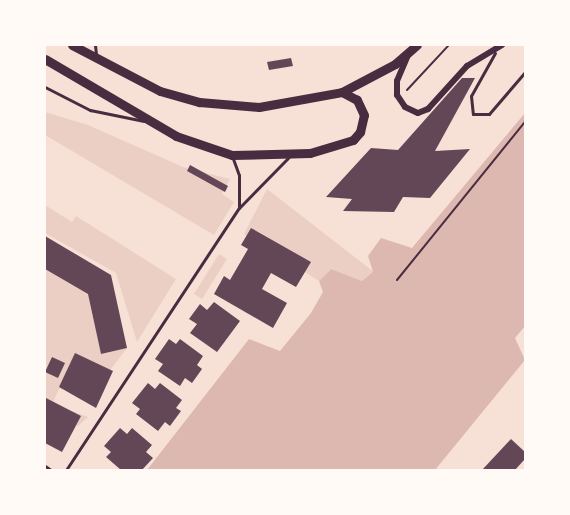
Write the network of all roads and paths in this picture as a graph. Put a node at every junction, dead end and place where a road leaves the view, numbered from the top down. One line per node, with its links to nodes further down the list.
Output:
1 (72, 45): 9 (main road)
2 (95, 45): 9 (lane)
3 (417, 45): 6 (main road)
4 (449, 45): 13 (path)
5 (502, 45): 7 (street)
6 (409, 52): 12 (main road); 13 (street)
7 (495, 52): 10 (lane); 13 (street)
8 (45, 59): 14 (main road)
9 (96, 60): 12 (main road)
10 (525, 72)
11 (45, 87): 14 (lane)
12 (342, 92): 17 (main road)
13 (398, 99)
14 (147, 122): 16 (main road)
15 (525, 122): 19 (path)
16 (232, 155): 17 (main road); 18 (lane)
17 (290, 156): 18 (lane)
18 (239, 208): 22 (lane)
19 (397, 280)
20 (45, 466): 21 (lane)
21 (51, 470)
22 (66, 470)

